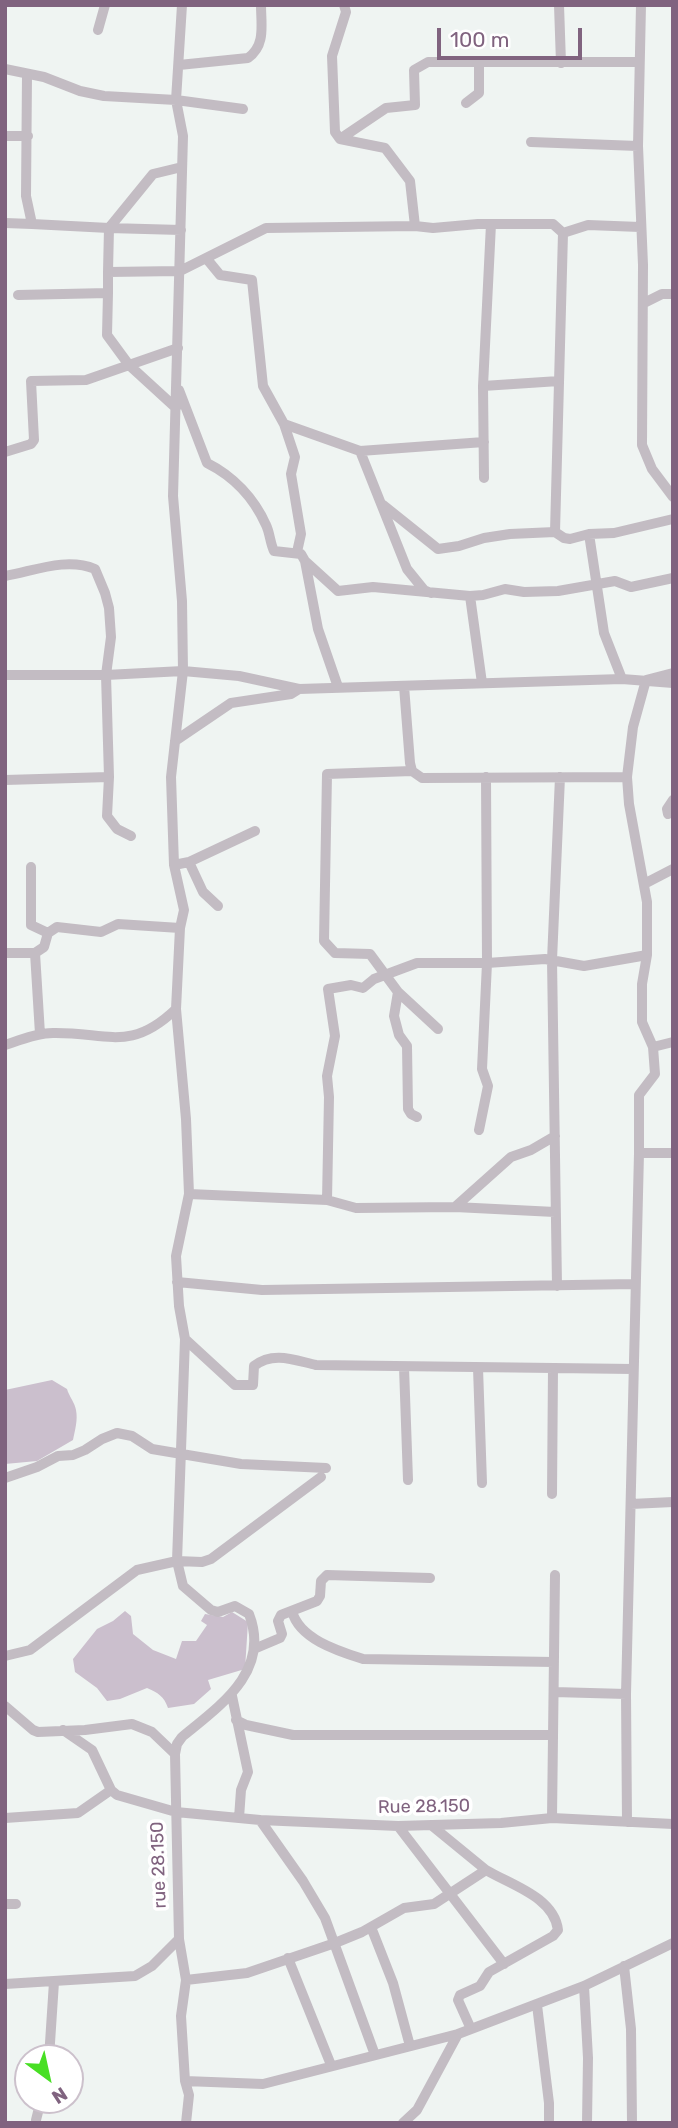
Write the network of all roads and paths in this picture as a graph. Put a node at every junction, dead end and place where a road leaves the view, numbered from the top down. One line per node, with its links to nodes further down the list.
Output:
1 (105, 5): 7 (street)
2 (182, 5): 11 (street)
3 (261, 5): 11 (street)
4 (344, 5): 19 (street)
5 (559, 5): 10 (street)
6 (641, 5): 8 (street)
7 (98, 30)
8 (639, 62): 10 (street); 21 (street)
9 (479, 63): 10 (street); 15 (street); 19 (street)
10 (561, 63)
11 (179, 65): 14 (street)
12 (5, 69): 13 (street)
13 (27, 75): 14 (street); 18 (street)
14 (176, 100): 16 (street); 22 (street)
15 (466, 103)
16 (243, 109)
17 (5, 136): 18 (street)
18 (28, 136): 24 (street)
19 (340, 139): 26 (street)
20 (531, 142): 21 (street)
21 (638, 146): 27 (street)
22 (182, 167): 28 (street); 29 (street)
23 (5, 223): 24 (street)
24 (32, 224): 28 (street)
25 (491, 224): 26 (street); 30 (street); 42 (street)
26 (415, 226): 31 (street)
27 (640, 227): 30 (street); 37 (street)
28 (108, 228): 29 (street); 33 (street)
29 (181, 230): 32 (street)
30 (563, 233): 40 (street)
31 (206, 258): 32 (street); 44 (street)
32 (180, 271): 33 (street); 38 (street)
33 (108, 272): 34 (street)
34 (108, 293): 36 (street); 39 (street)
35 (673, 294): 37 (street)
36 (18, 295)
37 (644, 303): 49 (street)
38 (178, 348): 39 (street); 41 (street)
39 (129, 365): 43 (street); 47 (street)
40 (559, 381): 42 (street); 52 (street)
41 (177, 384): 43 (street); 54 (street)
42 (483, 386): 45 (street)
43 (176, 408): 61 (street)
44 (284, 424): 46 (street); 54 (street)
45 (484, 442): 46 (street); 48 (street)
46 (360, 451): 50 (street)
47 (5, 452)
48 (484, 478)
49 (673, 497)
50 (383, 505): 52 (street); 59 (street)
51 (673, 519): 53 (street)
52 (555, 532): 53 (street)
53 (589, 534): 58 (street)
54 (298, 552): 55 (street)
55 (305, 561): 59 (street); 70 (street)
56 (5, 576): 64 (street)
57 (673, 578): 58 (street)
58 (597, 583): 60 (street); 65 (street)
59 (432, 594): 60 (street)
60 (470, 596): 67 (street)
61 (183, 671): 64 (street); 71 (street); 72 (street)
62 (673, 673): 66 (street)
63 (5, 675): 64 (street)
64 (106, 675): 75 (street)
65 (622, 679): 66 (street); 67 (street)
66 (646, 680): 68 (street); 77 (street)
67 (482, 683): 69 (street)
68 (673, 683)
69 (404, 686): 70 (street); 73 (street)
70 (338, 687): 71 (street)
71 (299, 688): 72 (street)
72 (175, 741): 84 (street)
73 (412, 771): 74 (street); 96 (street)
74 (485, 776): 76 (street); 95 (street)
75 (108, 777): 78 (street); 82 (street)
76 (560, 777): 77 (street); 94 (street)
77 (627, 777): 87 (street)
78 (5, 780)
79 (673, 800): 80 (street)
80 (667, 814)
81 (255, 831): 83 (street)
82 (131, 836)
83 (189, 862): 84 (street); 88 (street)
84 (174, 865): 89 (street)
85 (31, 867): 90 (street)
86 (673, 869): 87 (street)
87 (644, 884): 93 (street)
88 (218, 906)
89 (180, 928): 90 (street); 98 (street)
90 (48, 933): 92 (street)
91 (5, 953): 92 (street)
92 (36, 953): 100 (street)
93 (647, 955): 94 (street); 103 (street)
94 (552, 960): 95 (street); 106 (street)
95 (487, 963): 96 (street); 105 (street)
96 (386, 975): 97 (street); 110 (street)
97 (398, 992): 99 (street); 104 (street)
98 (176, 1009): 100 (street); 109 (street)
99 (438, 1029)
100 (40, 1034): 102 (street)
101 (673, 1042): 103 (street)
102 (5, 1045)
103 (653, 1047): 107 (street)
104 (417, 1117)
105 (479, 1130)
106 (555, 1136): 111 (street); 112 (street)
107 (639, 1153): 108 (street); 114 (street)
108 (673, 1153)
109 (189, 1194): 110 (street); 113 (street)
110 (327, 1200): 111 (street)
111 (455, 1207): 112 (street)
112 (555, 1212): 115 (street)
113 (177, 1282): 115 (street); 116 (street)
114 (635, 1284): 115 (street); 120 (street)
115 (557, 1286)
116 (185, 1339): 117 (street); 121 (street)
117 (404, 1367): 118 (street); 123 (street)
118 (478, 1368): 119 (street); 124 (street)
119 (553, 1368): 120 (street); 125 (street)
120 (633, 1368): 127 (street)
121 (181, 1452): 122 (street); 128 (street); 128 (street)
122 (5, 1478)
123 (408, 1480)
124 (482, 1483)
125 (552, 1494)
126 (673, 1502): 127 (street)
127 (631, 1504): 136 (street)
128 (177, 1562): 132 (street); 133 (street)
129 (555, 1575): 134 (street)
130 (430, 1578): 131 (street)
131 (292, 1611): 132 (street); 134 (street)
132 (254, 1649): 137 (street)
133 (5, 1656)
134 (554, 1662): 135 (street)
135 (554, 1692): 136 (street); 141 (street)
136 (626, 1694): 149 (street)
137 (232, 1696): 139 (street); 142 (street)
138 (5, 1706): 140 (street)
139 (236, 1720): 141 (street); 146 (street)
140 (63, 1730): 142 (street); 143 (street)
141 (553, 1735): 147 (street)
142 (175, 1754): 144 (street)
143 (111, 1790): 144 (street, rue 28.150); 145 (street)
144 (176, 1812): 146 (street, Rue 28.150); 156 (street, rue 28.150)
145 (5, 1818)
146 (239, 1818): 148 (street, Rue 28.150)
147 (552, 1818): 149 (street, Rue 28.150); 151 (street, Rue 28.150)
148 (260, 1820): 152 (street, Rue 28.150); 157 (street)
149 (628, 1822): 150 (street, Rue 28.150)
150 (673, 1824)
151 (431, 1825): 152 (street, Rue 28.150); 153 (street)
152 (398, 1826): 154 (street)
153 (486, 1870): 154 (street); 160 (street)
154 (452, 1894): 155 (street); 160 (street)
155 (371, 1927): 157 (street); 170 (street)
156 (179, 1939): 162 (street, rue 28.150); 163 (street)
157 (335, 1943): 159 (street); 171 (street)
158 (673, 1943): 161 (street)
159 (288, 1958): 162 (street); 172 (street)
160 (503, 1964): 167 (street)
161 (624, 1966): 165 (street); 182 (street)
162 (186, 1980): 173 (street, rue 28.150)
163 (54, 1982): 164 (street); 169 (street)
164 (5, 1984)
165 (584, 1986): 166 (street); 181 (street)
166 (537, 2005): 167 (street); 180 (street)
167 (471, 2029): 168 (street)
168 (458, 2034): 170 (street); 174 (street)
169 (50, 2044)
170 (410, 2046): 171 (street)
171 (375, 2055): 172 (street)
172 (331, 2065): 173 (street)
173 (184, 2081): 177 (street, rue 28.150)
174 (417, 2110): 178 (street); 179 (street)
175 (38, 2114): 176 (street)
176 (36, 2120)
177 (186, 2123)
178 (403, 2123)
179 (419, 2123)
180 (549, 2123)
181 (587, 2123)
182 (632, 2123)

